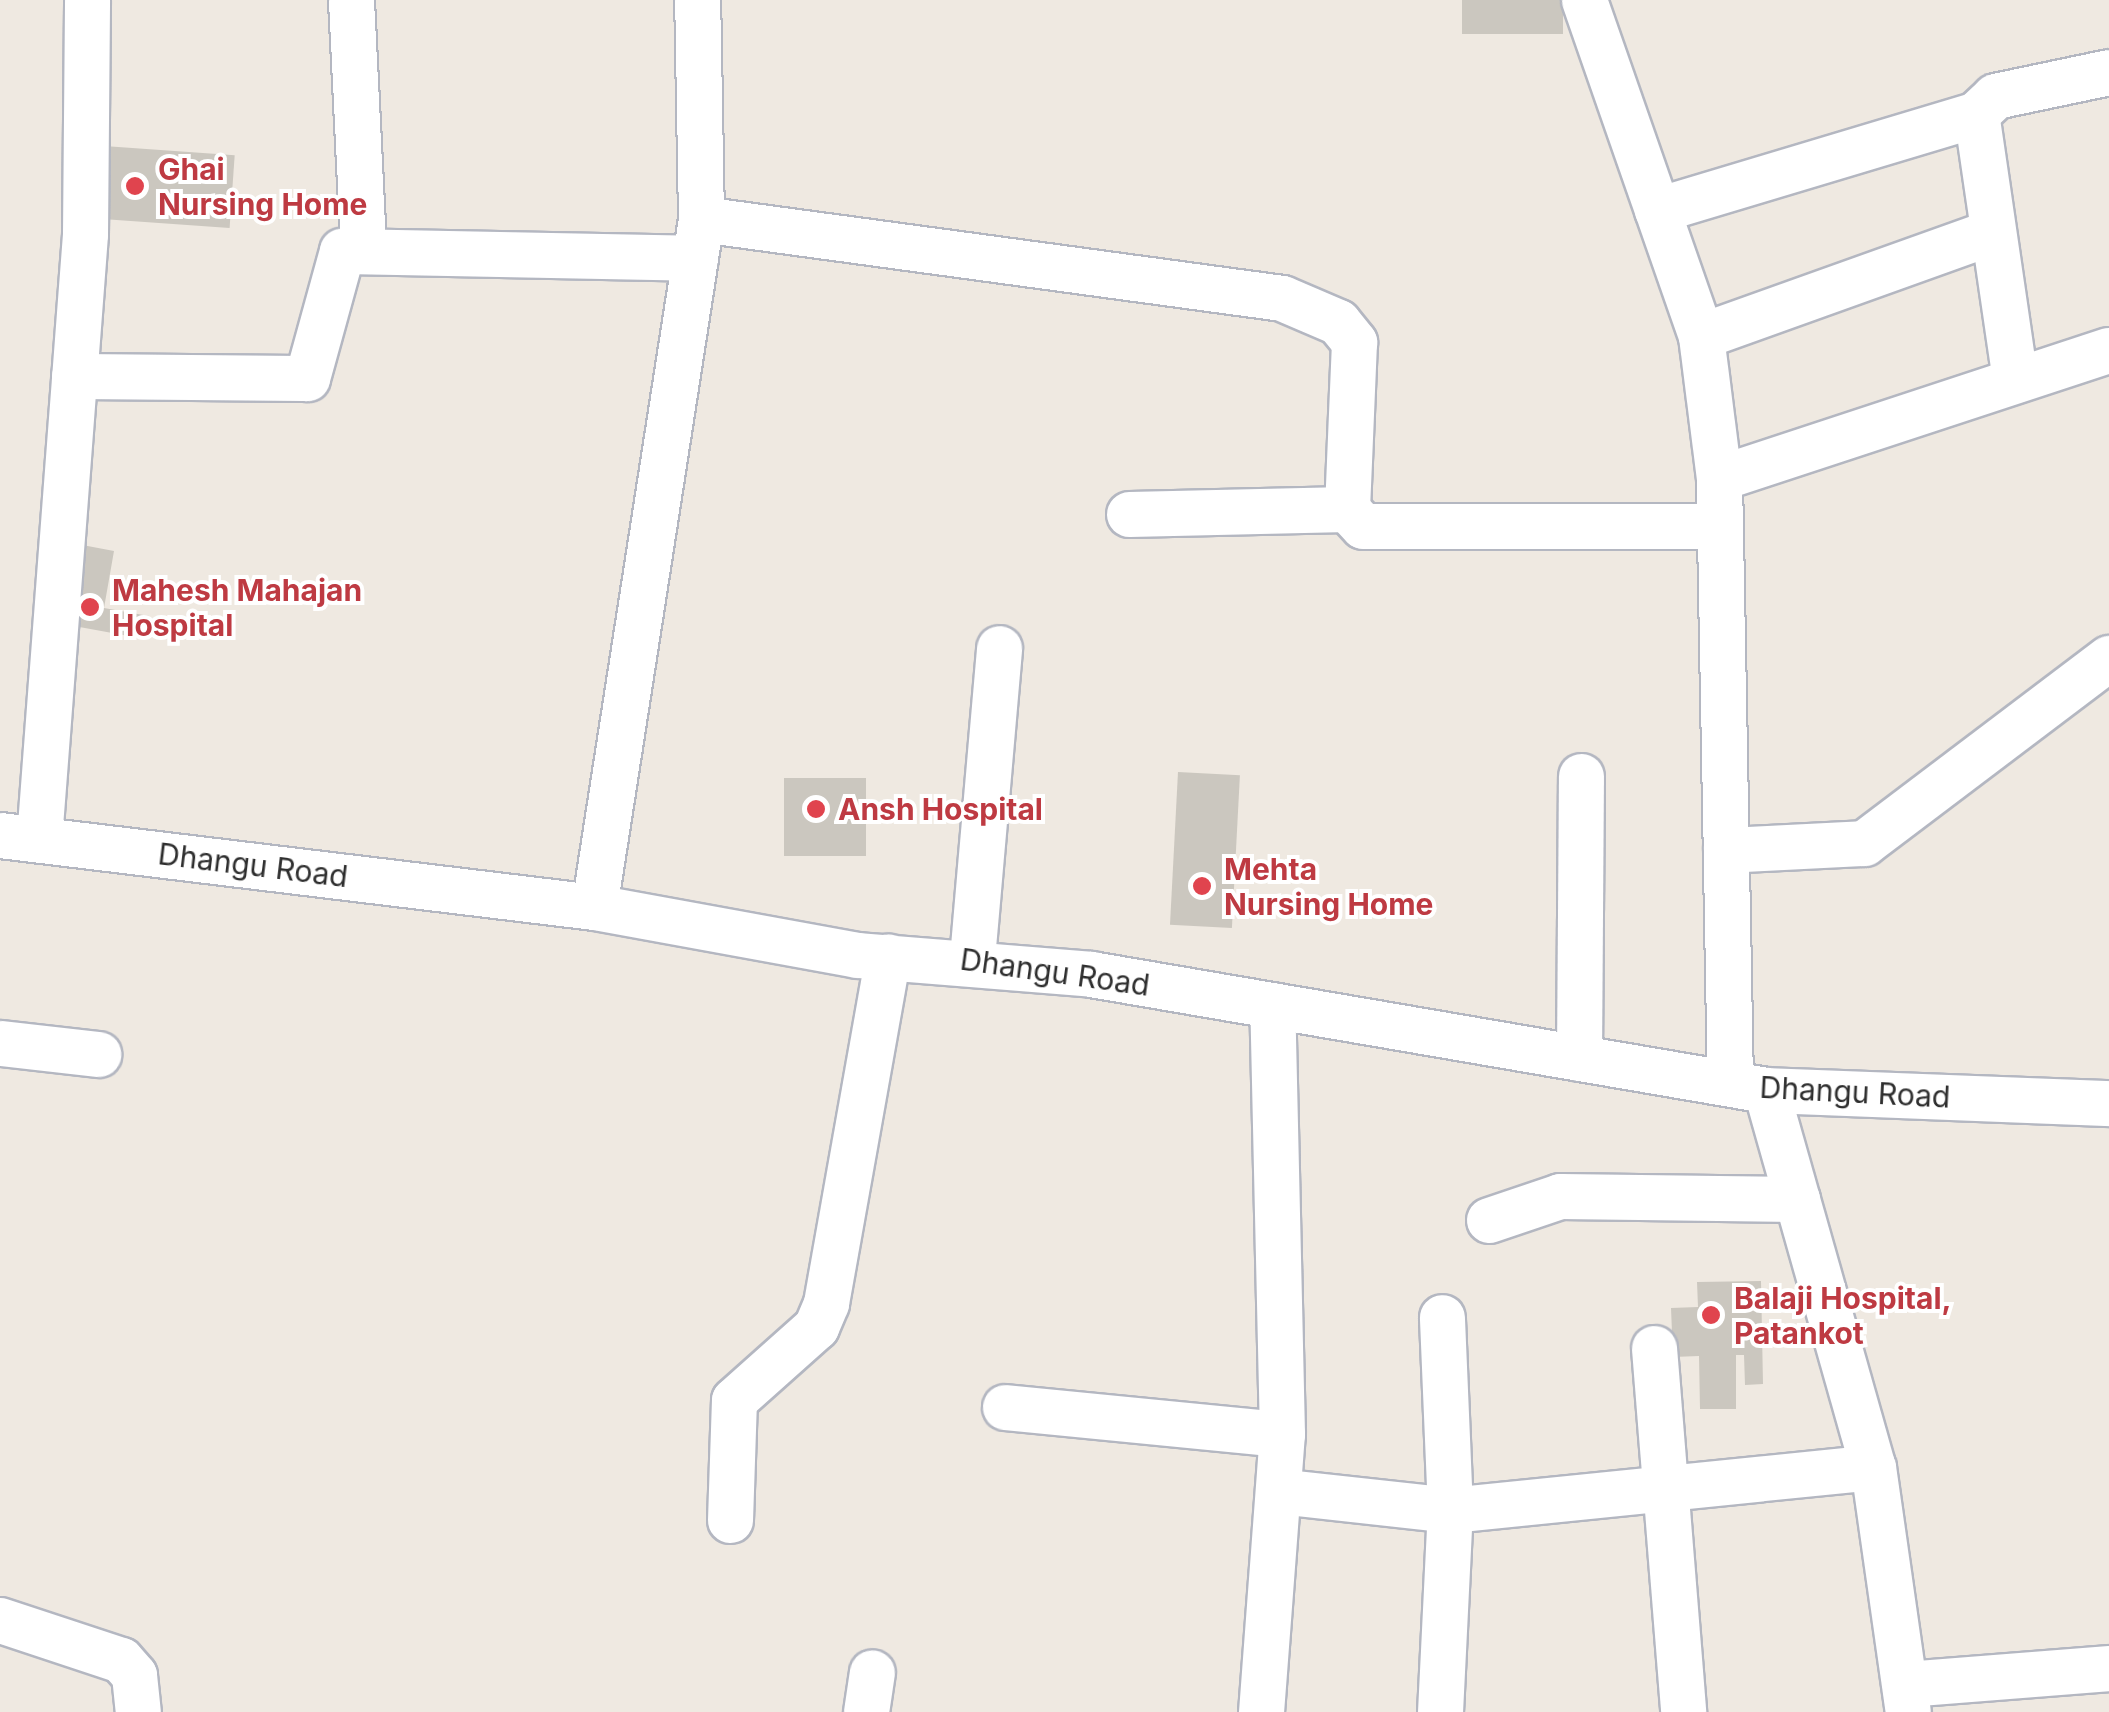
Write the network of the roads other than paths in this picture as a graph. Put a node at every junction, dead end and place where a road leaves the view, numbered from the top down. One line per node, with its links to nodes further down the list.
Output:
1 (87, 0): 13 (street)
2 (351, 0): 10 (street)
3 (697, 0): 9 (street)
4 (1584, 0): 7 (street)
5 (2109, 72): 6 (street)
6 (1976, 114): 7 (street); 8 (street)
7 (1657, 210): 11 (street)
8 (1989, 233): 11 (street); 14 (street)
9 (698, 239): 10 (street); 16 (street); 24 (street)
10 (363, 248): 13 (street)
11 (1701, 336): 15 (street)
12 (2109, 350): 14 (street)
13 (74, 376): 22 (street)
14 (2014, 380): 15 (street)
15 (1720, 478): 18 (street)
16 (1347, 509): 17 (street); 18 (street)
17 (1129, 514)
18 (1720, 526): 23 (street)
19 (999, 648): 26 (street)
20 (2109, 658): 23 (street)
21 (1581, 776): 30 (street)
22 (20, 837): 24 (street, Dhangu Road)
23 (1726, 850): 31 (street)
24 (594, 907): 25 (street, Dhangu Road)
25 (888, 956): 26 (street, Dhangu Road); 43 (street)
26 (972, 958): 27 (street, Dhangu Road)
27 (1272, 1005): 30 (street, Dhangu Road); 38 (street)
28 (0, 1043): 29 (street)
29 (98, 1054)
30 (1579, 1058): 31 (street, Dhangu Road)
31 (1748, 1086): 32 (street, Dhangu Road); 33 (street)
32 (2109, 1103)
33 (1797, 1199): 34 (street); 39 (street)
34 (1489, 1220)
35 (1442, 1317): 42 (street)
36 (1654, 1348): 40 (street)
37 (1005, 1407): 38 (street)
38 (1282, 1434): 41 (street)
39 (1873, 1467): 40 (street); 46 (street)
40 (1662, 1489): 42 (street); 50 (street)
41 (1278, 1491): 42 (street); 48 (street)
42 (1450, 1510): 49 (street)
43 (730, 1520)
44 (0, 1620): 47 (street)
45 (2109, 1668): 46 (street)
46 (1907, 1698)
47 (138, 1712)
48 (1260, 1712)
49 (1440, 1712)
50 (1682, 1712)

